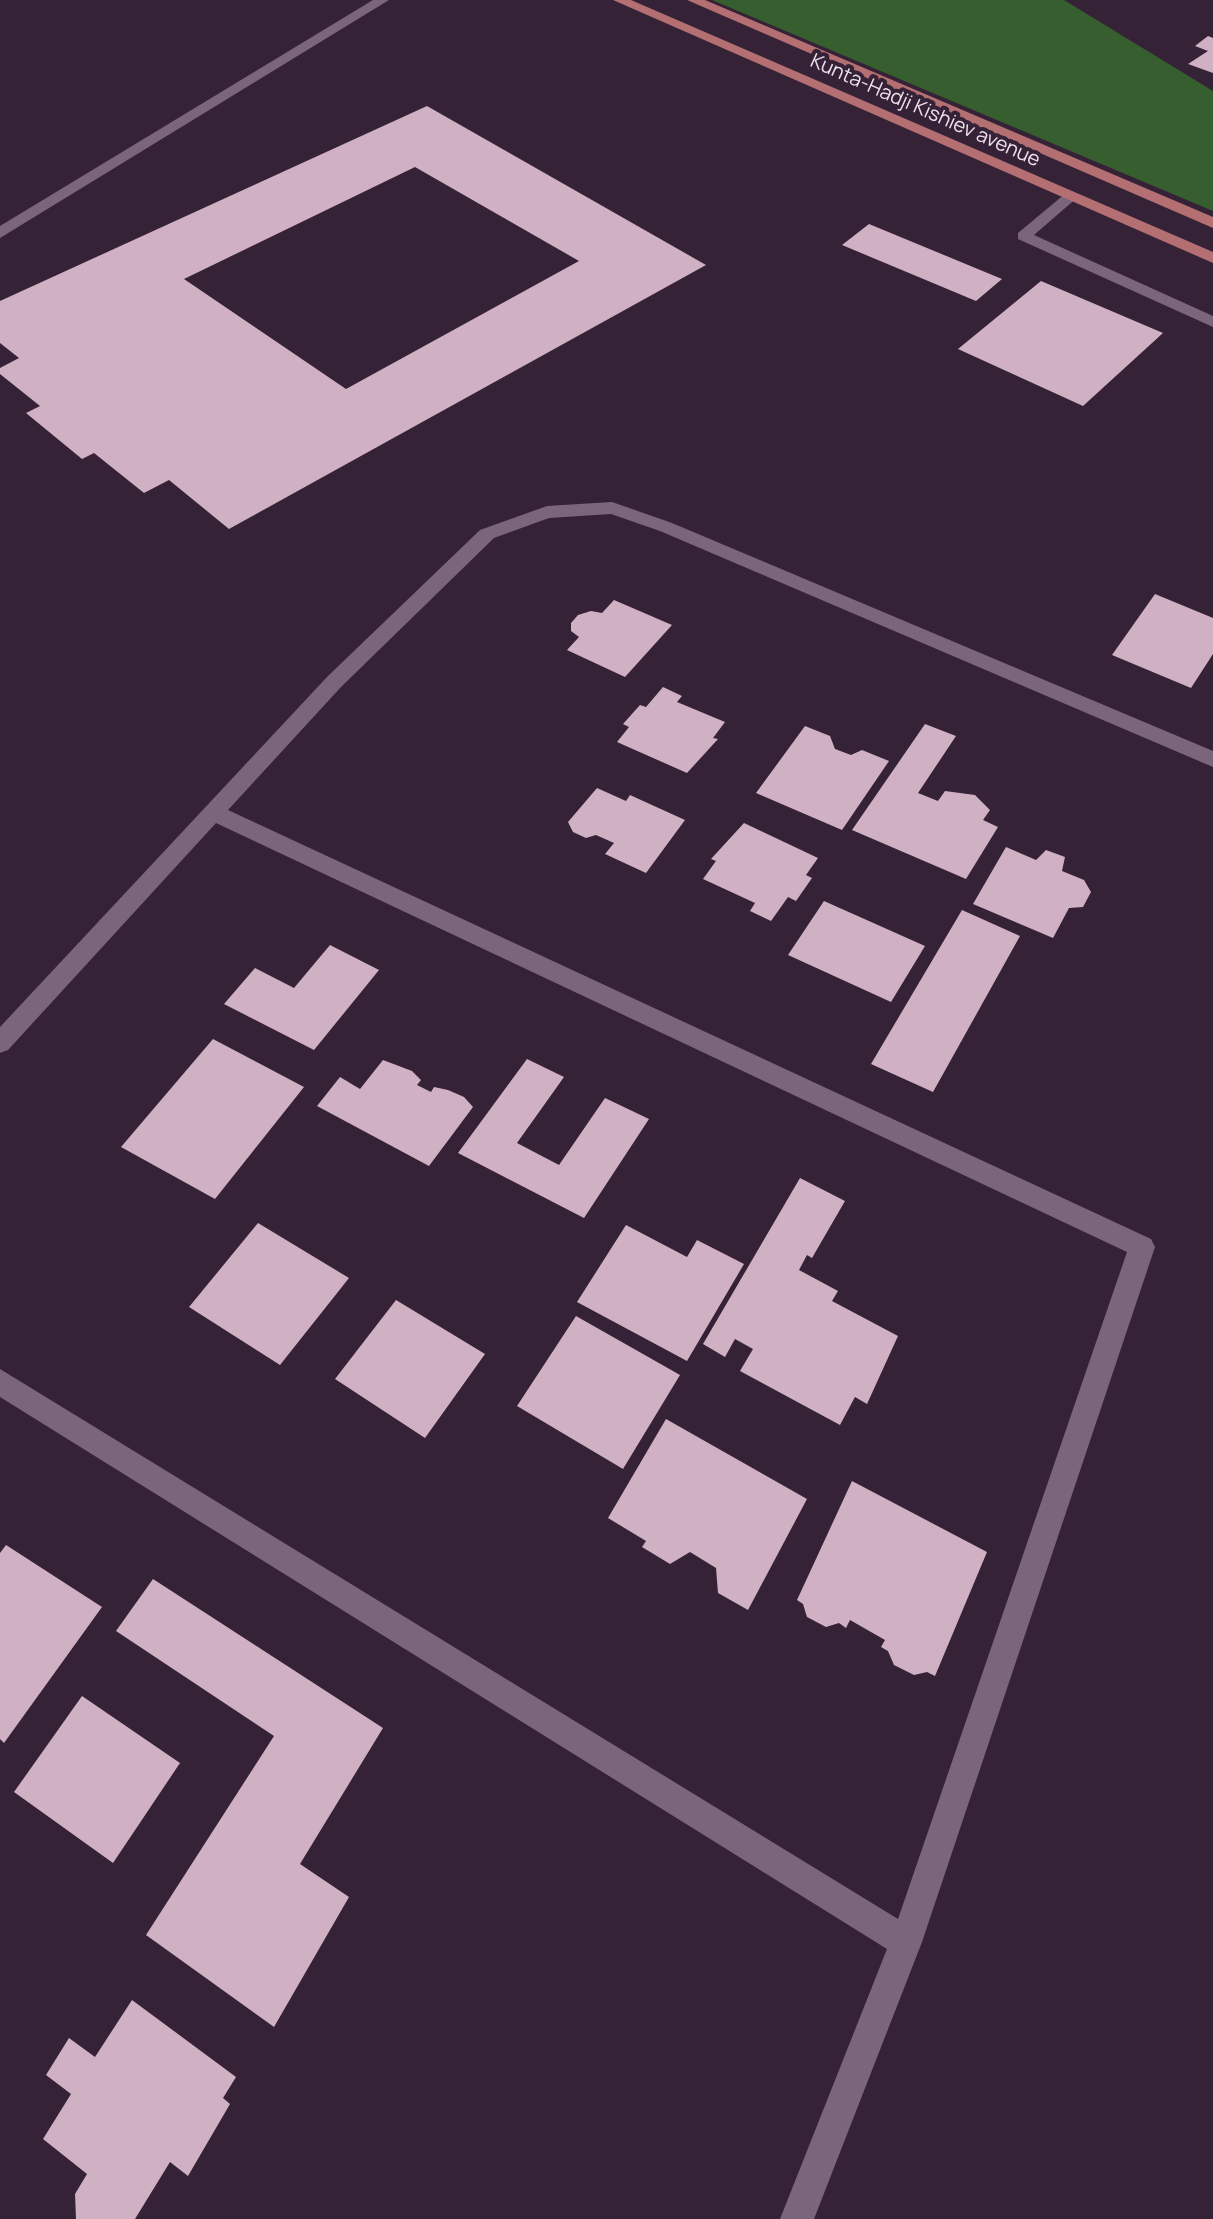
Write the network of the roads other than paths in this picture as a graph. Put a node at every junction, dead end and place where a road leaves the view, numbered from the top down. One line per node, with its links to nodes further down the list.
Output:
1 (382, 0): 6 (street)
2 (620, 0): 4 (main road, Kunta-Hadji Kishiev avenue)
3 (694, 0): 5 (main road, Kunta-Hadji Kishiev avenue)
4 (1071, 196): 7 (main road, Kunta-Hadji Kishiev avenue); 8 (street)
5 (1213, 223)
6 (0, 233)
7 (1213, 258)
8 (1213, 322)
9 (1213, 759): 10 (street)
10 (213, 812): 11 (street); 13 (street)
11 (0, 1043)
12 (0, 1382): 13 (street)
13 (906, 1942): 14 (street)
14 (797, 2219)

